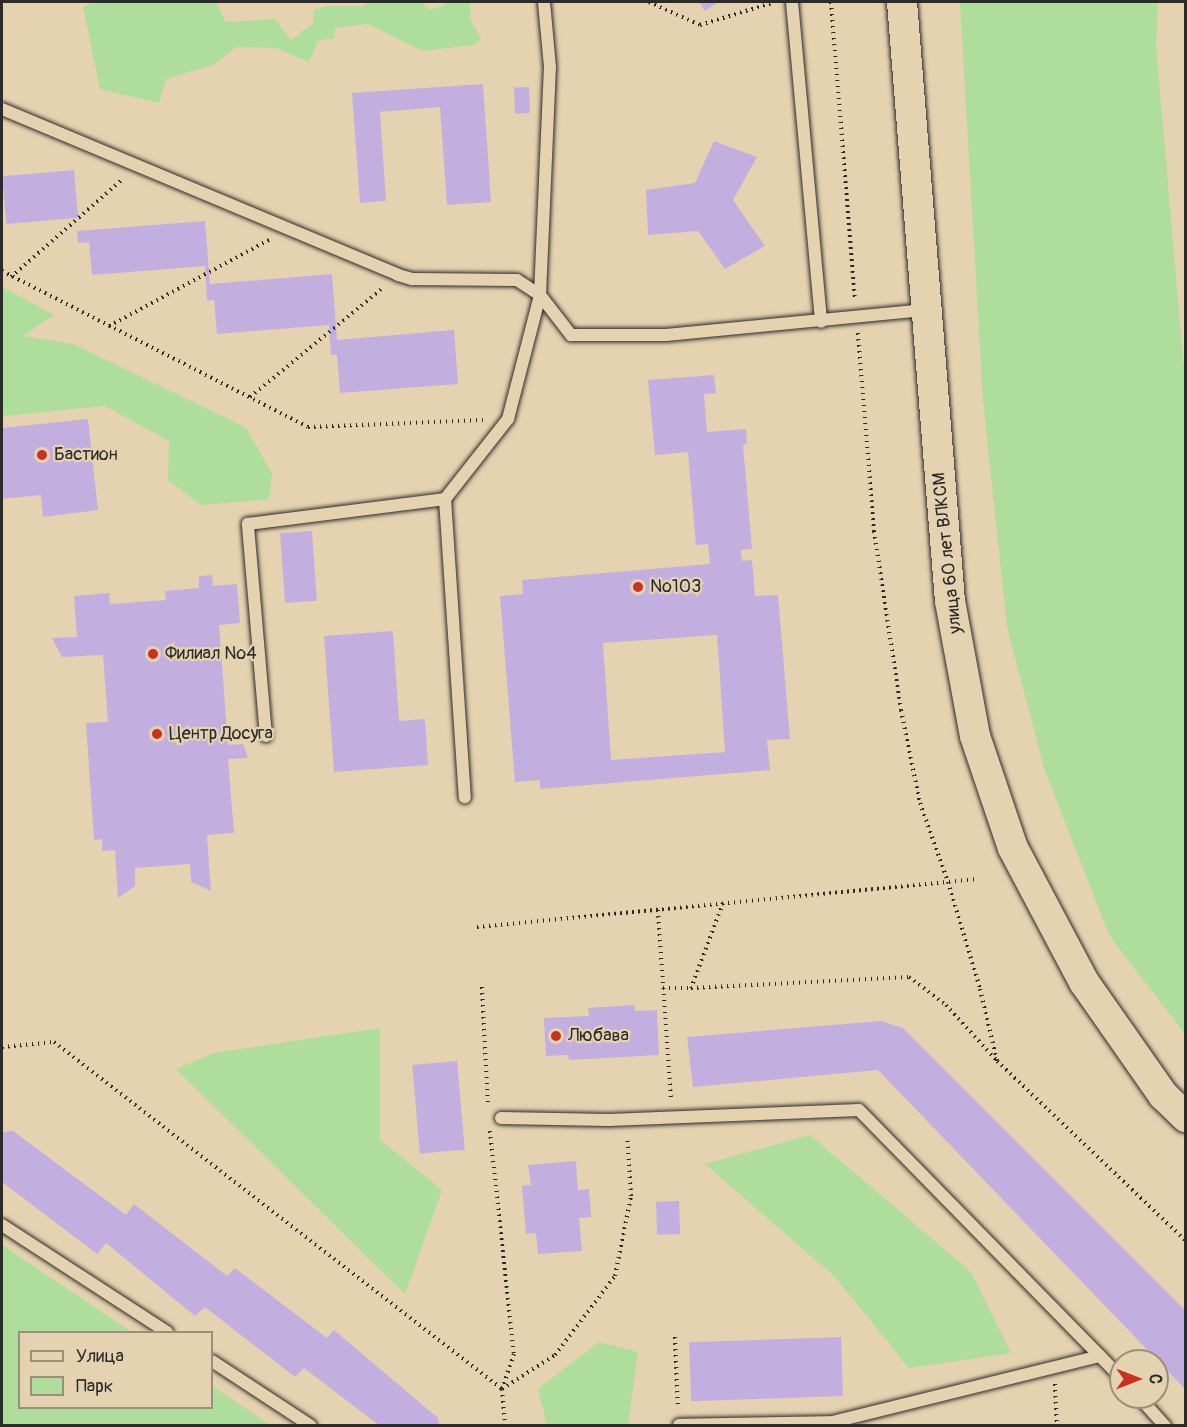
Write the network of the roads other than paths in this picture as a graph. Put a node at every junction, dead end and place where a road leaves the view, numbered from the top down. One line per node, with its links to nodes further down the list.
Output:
1 (544, 2): 5 (lane)
2 (792, 2): 7 (lane)
3 (902, 2): 6 (street, улица 60 лет ВЛКСМ)
4 (2, 109): 5 (lane)
5 (540, 295): 7 (lane); 8 (lane)
6 (927, 310): 7 (lane); 12 (street, улица 60 лет ВЛКСМ)
7 (821, 322)
8 (444, 499): 9 (lane); 10 (lane)
9 (266, 736)
10 (465, 797)
11 (495, 1118): 15 (lane)
12 (1185, 1118)
13 (2, 1225): 14 (lane)
14 (165, 1331)
15 (1100, 1356): 17 (lane); 19 (lane)
16 (213, 1362): 20 (lane)
17 (1109, 1365)
18 (1150, 1409): 22 (lane)
19 (861, 1420): 21 (lane)
20 (310, 1425)
21 (679, 1425)
22 (1165, 1425)

